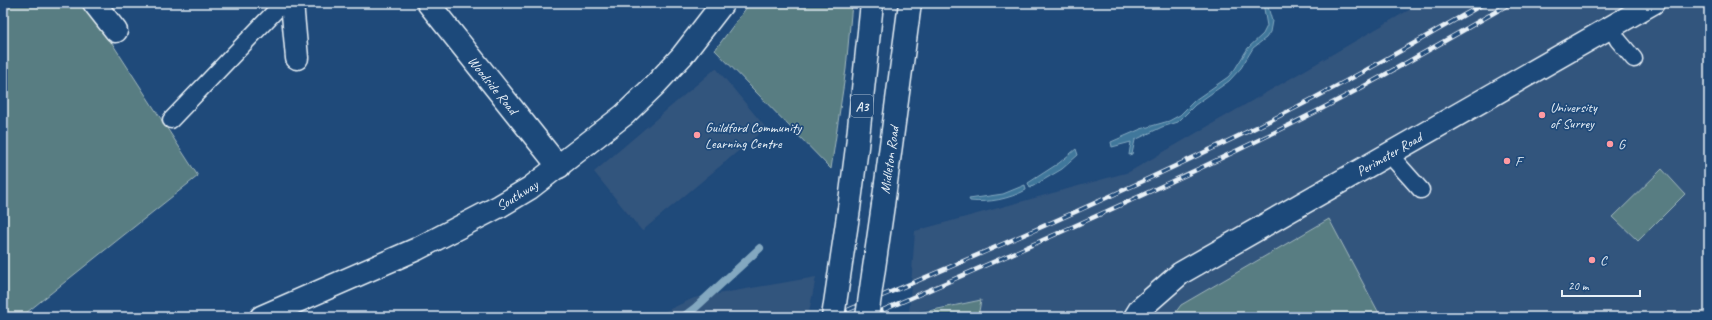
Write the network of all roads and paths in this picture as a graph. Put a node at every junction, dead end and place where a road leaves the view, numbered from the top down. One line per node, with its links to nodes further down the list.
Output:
1 (94, 3): 10 (main road)
2 (283, 3): 13 (lane)
3 (292, 3): 11 (main road)
4 (428, 3): 15 (main road, Woodside Road)
5 (723, 3): 15 (main road, Southway)
6 (872, 3): 18 (main road, A3, bridge)
7 (910, 3): 19 (main road, Midleton Road, bridge)
8 (1653, 3): 9 (main road, Perimeter Road)
9 (1611, 27): 12 (lane); 14 (main road, Perimeter Road)
10 (116, 31)
11 (297, 58)
12 (1634, 59)
13 (171, 120)
14 (1389, 154): 16 (lane); 20 (main road, Perimeter Road)
15 (559, 167): 17 (main road, Southway)
16 (1421, 190)
17 (262, 317)
18 (833, 317)
19 (867, 317)
20 (1135, 317)

